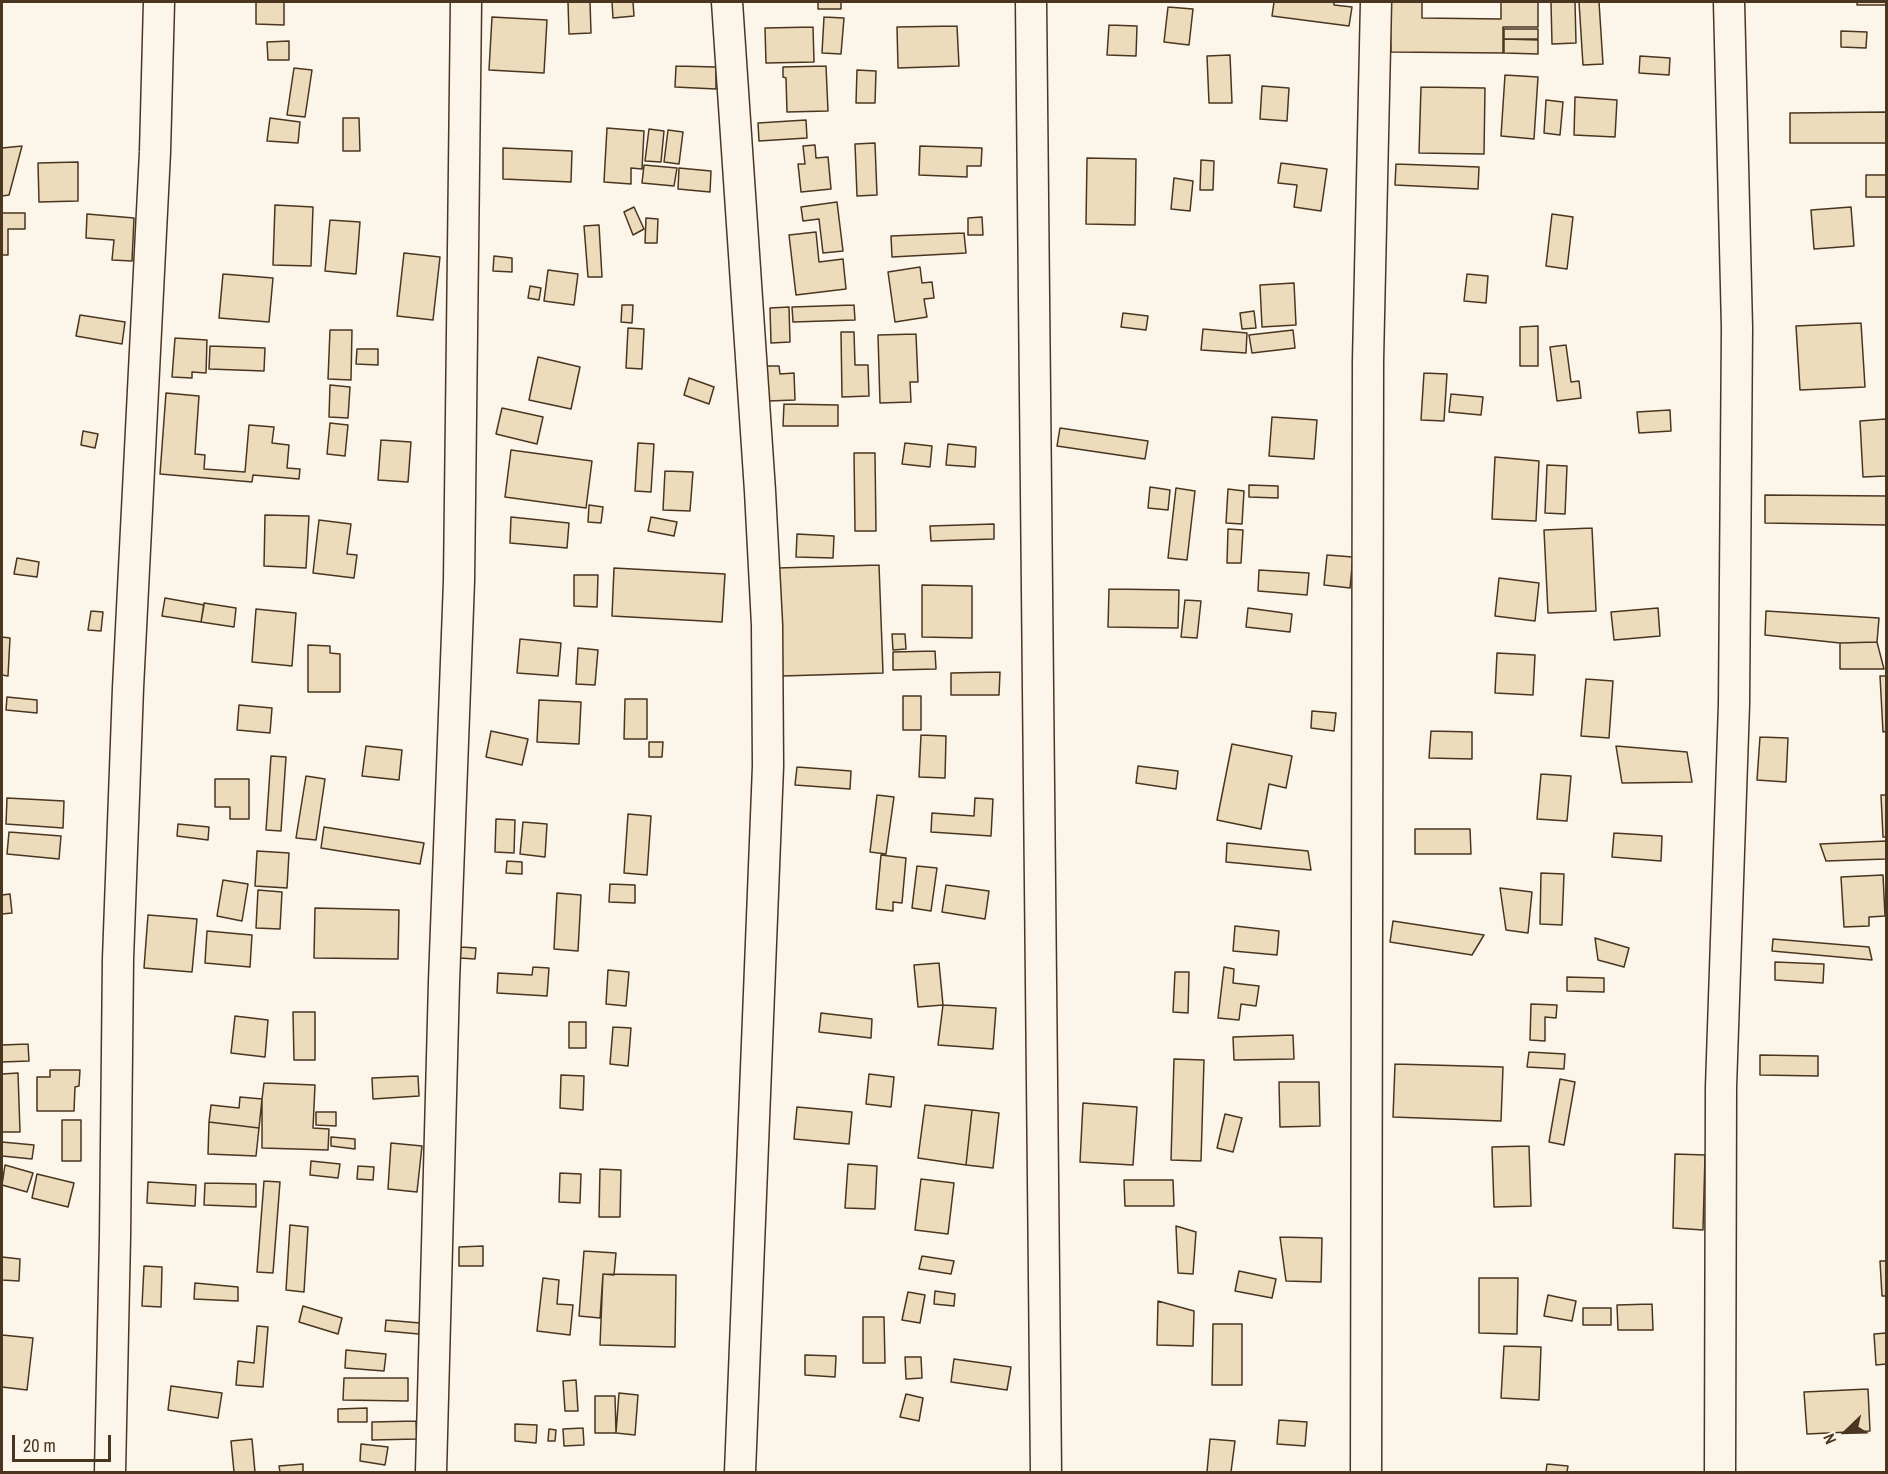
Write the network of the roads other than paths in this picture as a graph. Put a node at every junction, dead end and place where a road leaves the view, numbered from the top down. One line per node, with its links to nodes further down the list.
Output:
1 (159, 2): 7 (street)
2 (466, 2): 8 (street)
3 (727, 2): 9 (street)
4 (1031, 2): 10 (street)
5 (1376, 2): 11 (street)
6 (1729, 2): 12 (street)
7 (110, 1473)
8 (431, 1473)
9 (740, 1473)
10 (1046, 1473)
11 (1366, 1473)
12 (1720, 1473)

